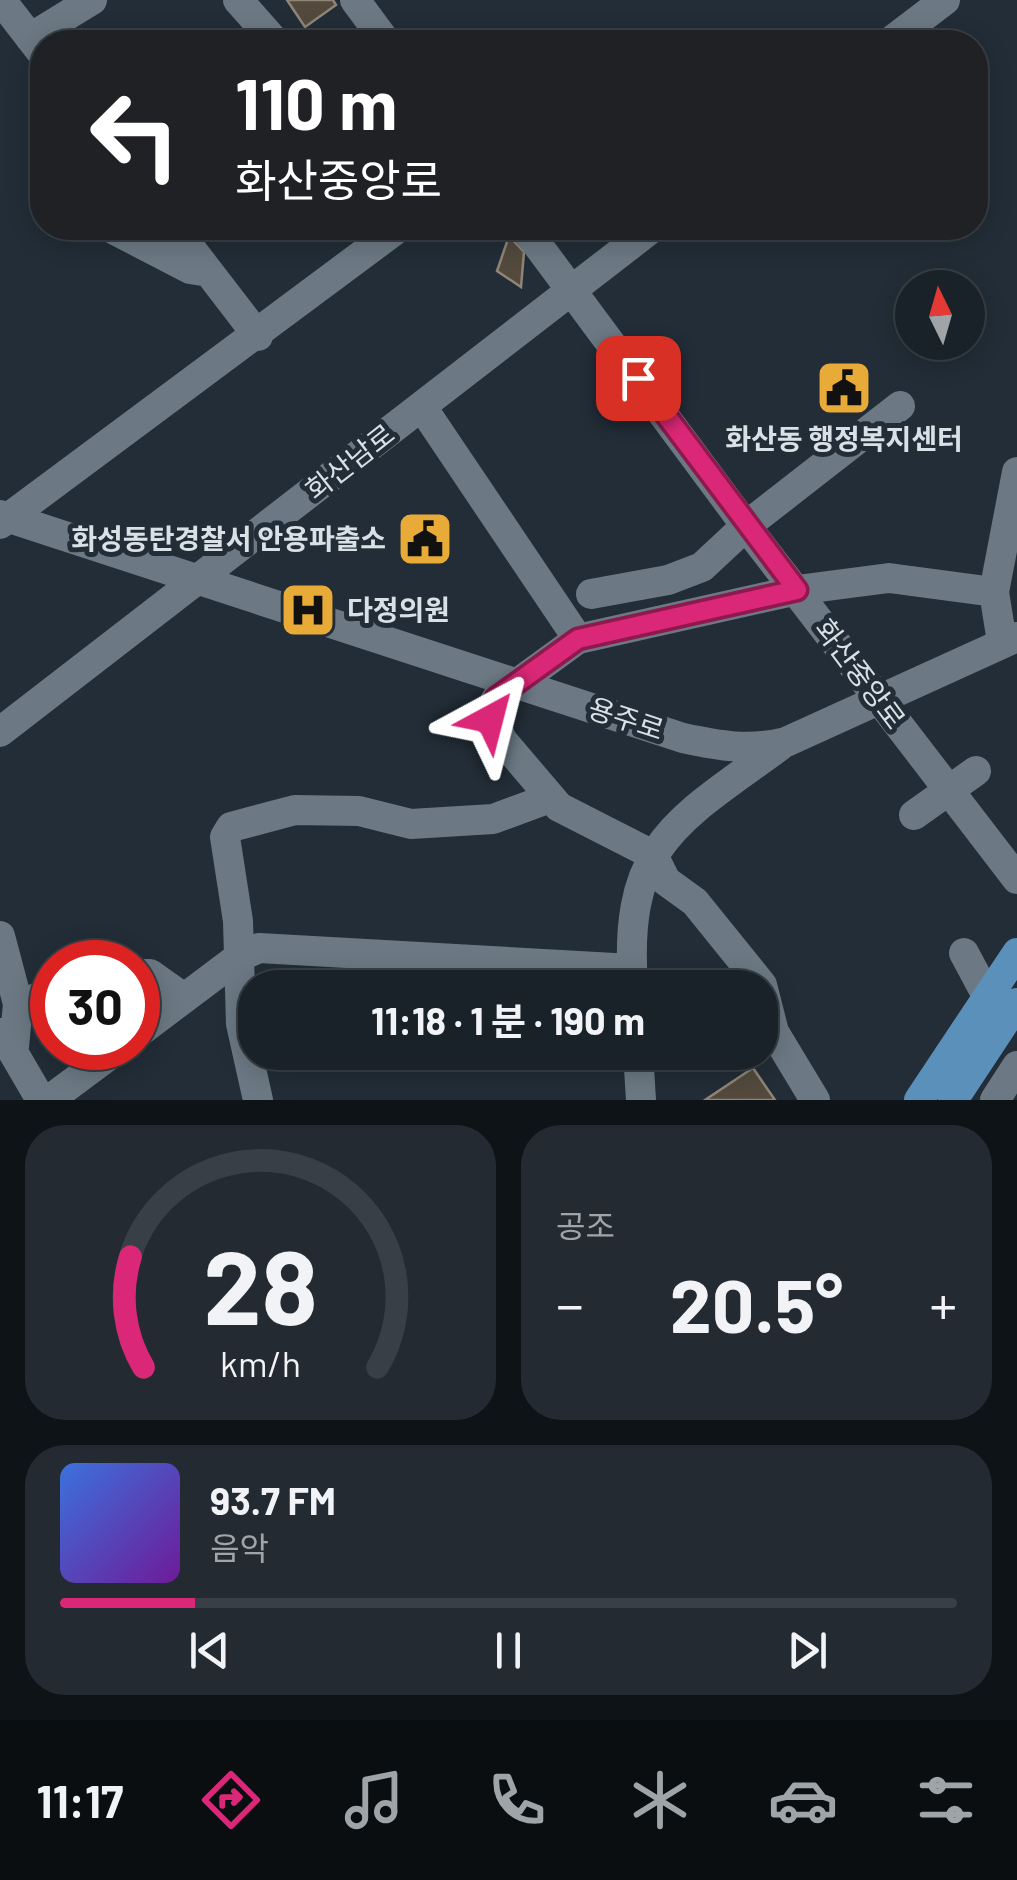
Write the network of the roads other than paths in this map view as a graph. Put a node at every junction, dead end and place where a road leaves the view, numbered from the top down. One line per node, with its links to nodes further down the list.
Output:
1 (2, 0): 10 (street)
2 (92, 0): 6 (street)
3 (238, 0): 7 (street)
4 (354, 0): 8 (street)
5 (944, 0): 9 (street)
6 (55, 30)
7 (264, 30)
8 (377, 30)
9 (905, 30)
10 (30, 38)
11 (134, 240): 16 (street)
12 (185, 240): 16 (street)
13 (360, 240): 18 (street)
14 (534, 240): 17 (street, 화산중앙로)
15 (637, 240): 17 (street, 화산남로)
16 (210, 272): 18 (street)
17 (572, 290): 20 (street, 화산남로); 23 (street, 화산중앙로)
18 (258, 336): 22 (street)
19 (900, 406): 23 (street)
20 (422, 407): 24 (street, 화산남로); 28 (street)
21 (1017, 472): 26 (street)
22 (3, 519): 24 (street, 용주로)
23 (746, 526): 25 (street, 화산중앙로); 27 (street)
24 (198, 580): 30 (street, 용주로); 32 (street, 화산남로)
25 (797, 590): 26 (street); 28 (street); 31 (street, 화산중앙로)
26 (994, 592): 29 (street)
27 (591, 594)
28 (578, 639): 30 (street)
29 (1010, 640): 31 (street, 용주로)
30 (516, 684): 33 (street, 용주로); 36 (street)
31 (880, 701): 33 (street, 용주로); 35 (street, 화산중앙로)
32 (0, 732)
33 (786, 742): 38 (street)
34 (976, 771): 35 (street)
35 (947, 790): 37 (street); 39 (street, 화산중앙로)
36 (550, 798): 38 (street); 43 (street)
37 (914, 815)
38 (653, 855): 45 (street); 60 (street)
39 (1017, 880)
40 (0, 936): 50 (street)
41 (964, 952): 48 (street)
42 (1017, 953): 48 (main road)
43 (240, 956): 44 (street); 47 (street); 58 (street)
44 (544, 970)
45 (633, 970)
46 (160, 981): 47 (street)
47 (184, 998): 51 (street)
48 (1002, 999): 61 (main road); 62 (main road)
49 (30, 1000): 50 (street)
50 (18, 1004): 52 (street)
51 (160, 1016)
52 (7, 1039): 56 (street)
53 (1017, 1066): 63 (street)
54 (89, 1070): 57 (street)
55 (639, 1070): 59 (street)
56 (41, 1100)
57 (49, 1100)
58 (258, 1100)
59 (641, 1100)
60 (815, 1100)
61 (918, 1100)
62 (953, 1100)
63 (995, 1100)

